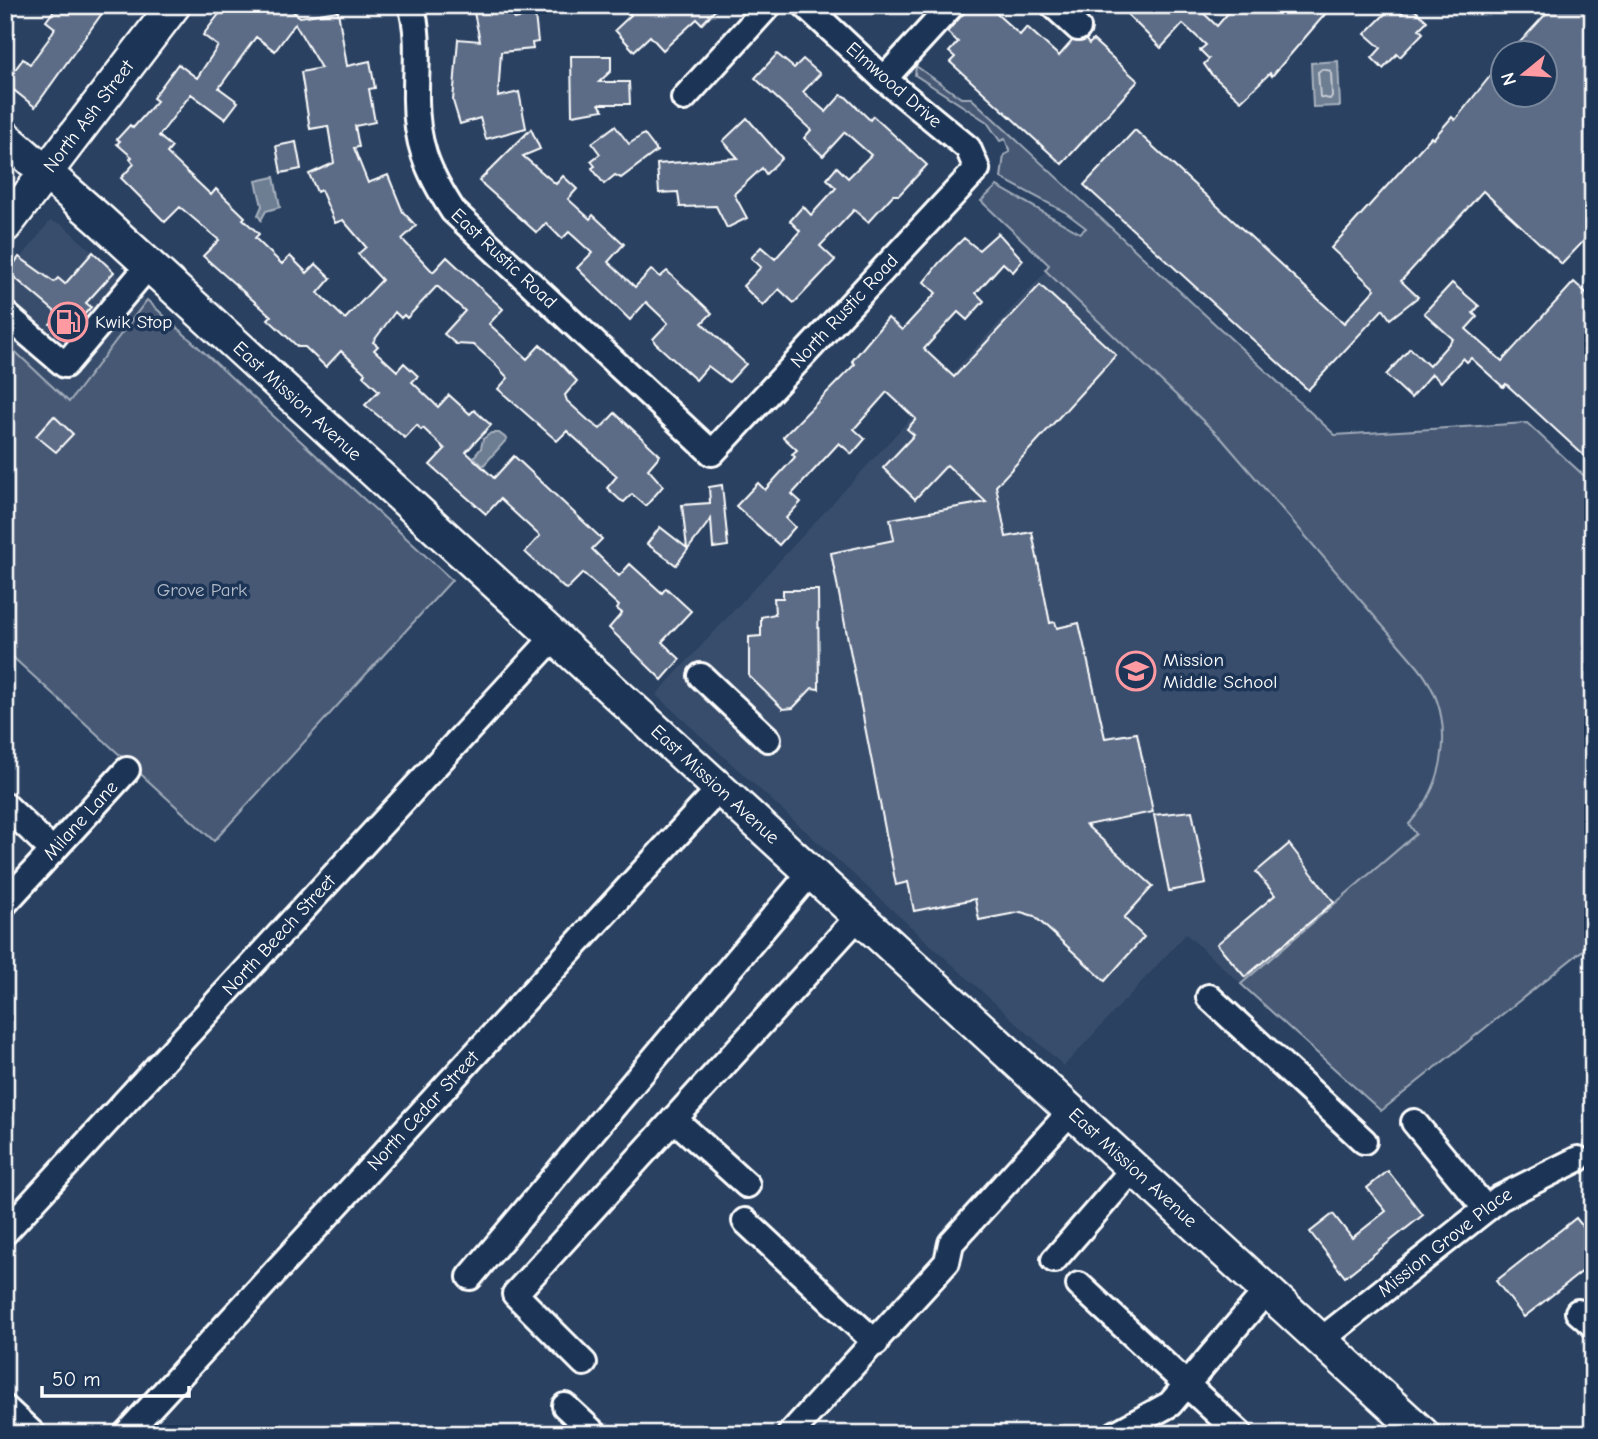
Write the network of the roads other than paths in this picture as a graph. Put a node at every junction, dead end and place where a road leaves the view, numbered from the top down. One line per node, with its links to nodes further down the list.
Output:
1 (174, 5): 12 (main road, North Ash Street)
2 (411, 5): 16 (street, East Rustic Road)
3 (769, 5): 9 (street)
4 (805, 5): 8 (street, Elmwood Drive)
5 (952, 5): 8 (street)
6 (1053, 5): 7 (street)
7 (1078, 28)
8 (884, 79): 11 (street, Elmwood Drive)
9 (684, 98)
10 (5, 137): 12 (main road, East Mission Avenue)
11 (976, 169): 16 (street, North Rustic Road)
12 (47, 172): 13 (main road, North Ash Street); 14 (main road, East Mission Avenue)
13 (5, 226)
14 (149, 265): 15 (street); 17 (main road, East Mission Avenue)
15 (5, 314)
16 (712, 453)
17 (554, 637): 21 (main road, East Mission Avenue); 37 (street, North Beech Street)
18 (701, 676): 19 (street)
19 (768, 739)
20 (127, 770): 23 (street, Milane Lane)
21 (719, 789): 24 (main road, East Mission Avenue); 49 (street, North Cedar Street)
22 (5, 805): 23 (street)
23 (53, 851): 25 (street, Milane Lane)
24 (811, 872): 26 (main road, East Mission Avenue); 39 (street)
25 (5, 903)
26 (859, 916): 28 (main road, East Mission Avenue); 29 (street)
27 (1209, 997): 31 (street)
28 (1072, 1111): 33 (main road, East Mission Avenue); 43 (street)
29 (674, 1119): 34 (street); 44 (street)
30 (1414, 1122): 35 (street)
31 (1364, 1141)
32 (1578, 1159): 35 (street, Mission Grove Place)
33 (1134, 1167): 38 (street); 41 (main road, East Mission Avenue)
34 (747, 1185)
35 (1486, 1209): 42 (street, Mission Grove Place)
36 (745, 1221): 43 (street)
37 (5, 1232)
38 (1054, 1260)
39 (470, 1277)
40 (1079, 1285): 45 (street)
41 (1268, 1290): 42 (main road, East Mission Avenue); 45 (street)
42 (1321, 1340): 54 (main road, East Mission Avenue)
43 (876, 1343): 51 (street)
44 (584, 1363)
45 (1185, 1384): 52 (street); 53 (street)
46 (565, 1406): 50 (street)
47 (5, 1408): 48 (street)
48 (33, 1434)
49 (126, 1434)
50 (595, 1434)
51 (790, 1434)
52 (1115, 1434)
53 (1240, 1434)
54 (1423, 1434)

